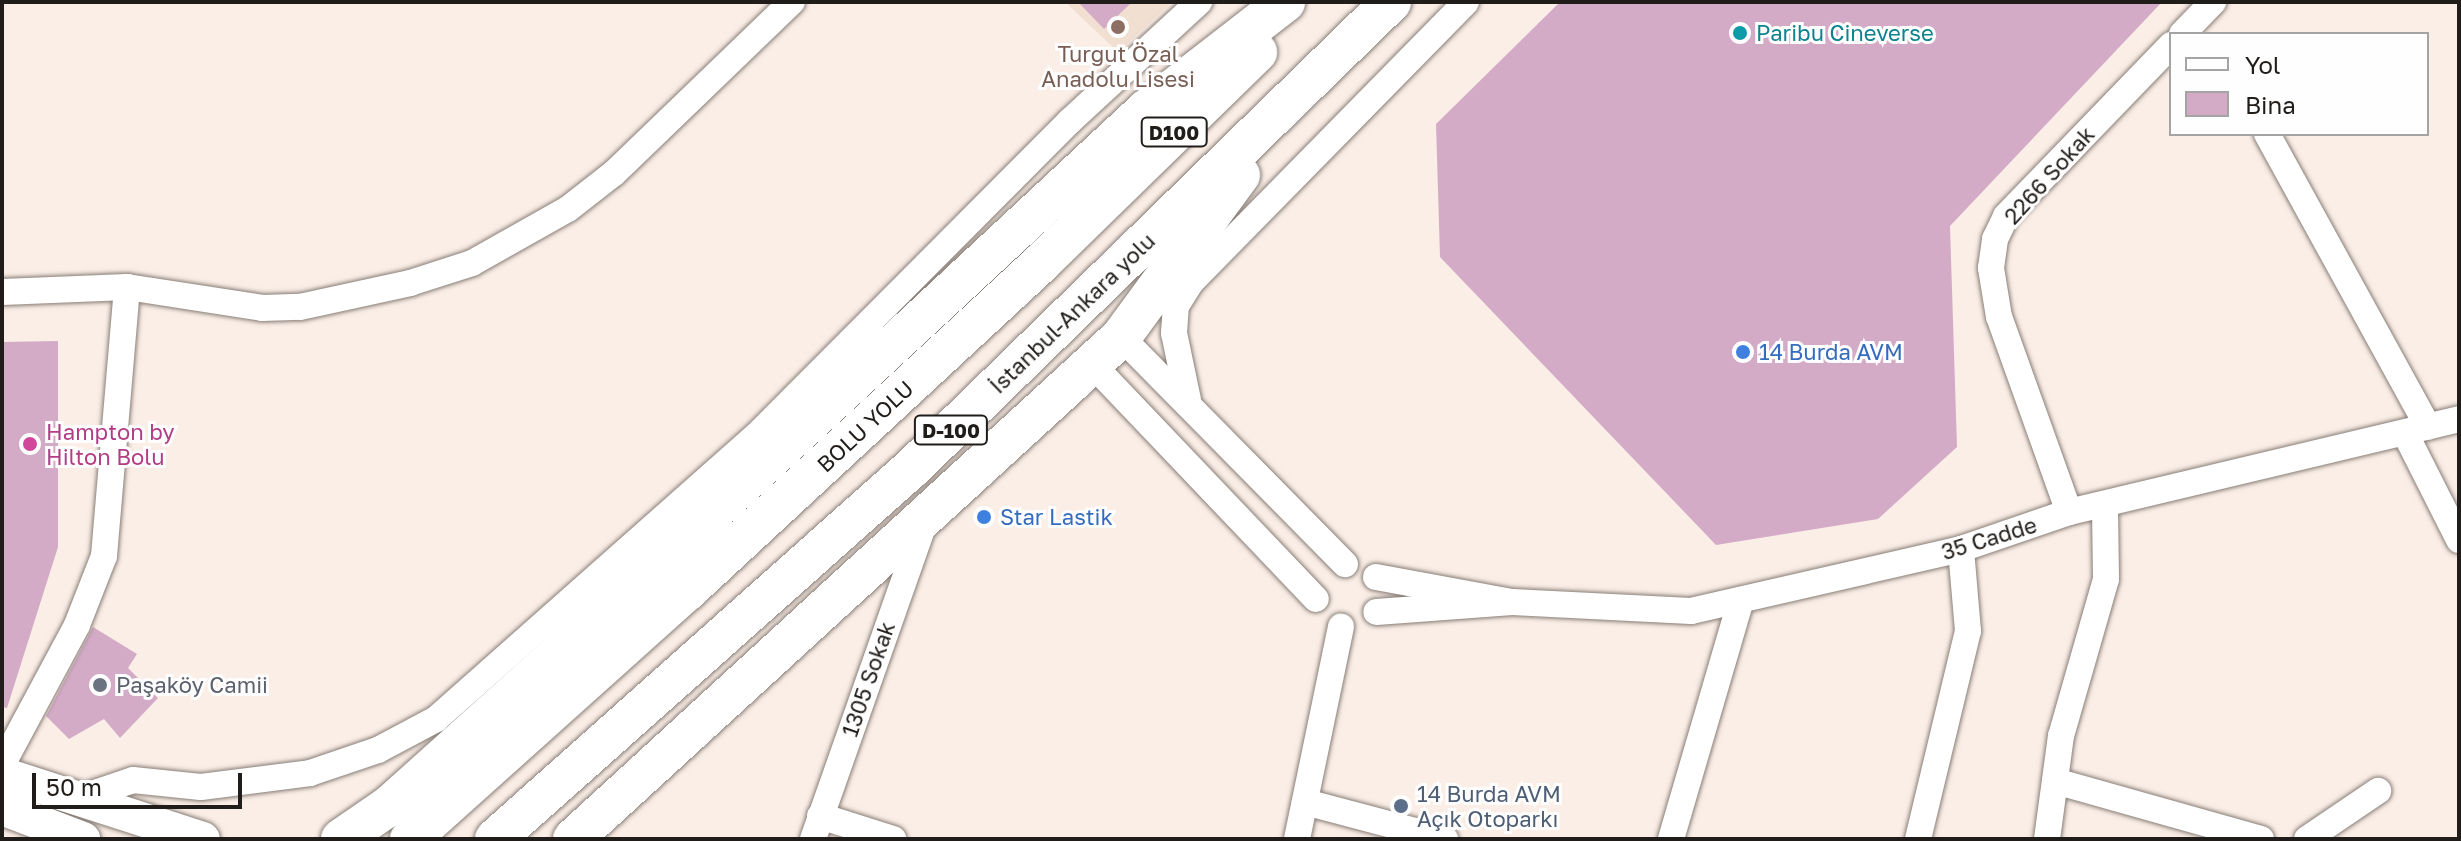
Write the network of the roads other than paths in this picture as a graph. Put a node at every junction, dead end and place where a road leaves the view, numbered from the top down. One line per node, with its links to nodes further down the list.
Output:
1 (792, 2): 13 (street)
2 (1199, 2): 36 (street)
3 (1285, 2): 42 (highway)
4 (1308, 2): 12 (highway, BOLU YOLU / D100)
5 (1391, 2): 10 (highway, İstanbul-Ankara yolu / D-100)
6 (1466, 2): 17 (street)
7 (2209, 17): 8 (street)
8 (2185, 32)
9 (2169, 47): 21 (street, 2266 Sokak)
10 (1294, 99): 15 (highway); 44 (highway, İstanbul-Ankara yolu / D-100)
11 (2268, 136): 19 (street)
12 (1041, 263): 43 (highway, BOLU YOLU / D-100)
13 (127, 287): 14 (street); 32 (street)
14 (2, 292)
15 (1121, 337): 16 (highway); 17 (street)
16 (1093, 365): 22 (highway); 27 (street)
17 (1188, 400): 25 (street)
18 (2459, 419): 19 (street, 35 Cadde)
19 (2416, 430): 20 (street, 35 Cadde); 23 (street)
20 (2105, 504): 21 (street, 35 Cadde); 34 (street)
21 (2069, 512): 24 (street, 35 Cadde)
22 (925, 520): 39 (street, 1305 Sokak); 45 (highway)
23 (2459, 540)
24 (1961, 549): 28 (street, 35 Cadde); 50 (street)
25 (1345, 564): 26 (street); 27 (street)
26 (1376, 577): 29 (street); 30 (street)
27 (1316, 599): 31 (street)
28 (1741, 600): 29 (street, 35 Cadde); 49 (street)
29 (1512, 602): 30 (street)
30 (1376, 612): 31 (street)
31 (1341, 627): 37 (street)
32 (2, 765)
33 (2, 774): 36 (main road)
34 (2055, 781): 51 (street); 52 (street)
35 (2378, 791): 53 (street)
36 (77, 799): 41 (main road)
37 (1305, 802): 47 (street); 48 (street)
38 (2, 808): 40 (main road)
39 (817, 827): 46 (street)
40 (83, 839)
41 (203, 839)
42 (341, 839)
43 (410, 839)
44 (495, 839)
45 (573, 839)
46 (893, 839)
47 (1297, 839)
48 (1445, 839)
49 (1671, 839)
50 (1918, 839)
51 (2047, 839)
52 (2261, 839)
53 (2307, 839)

